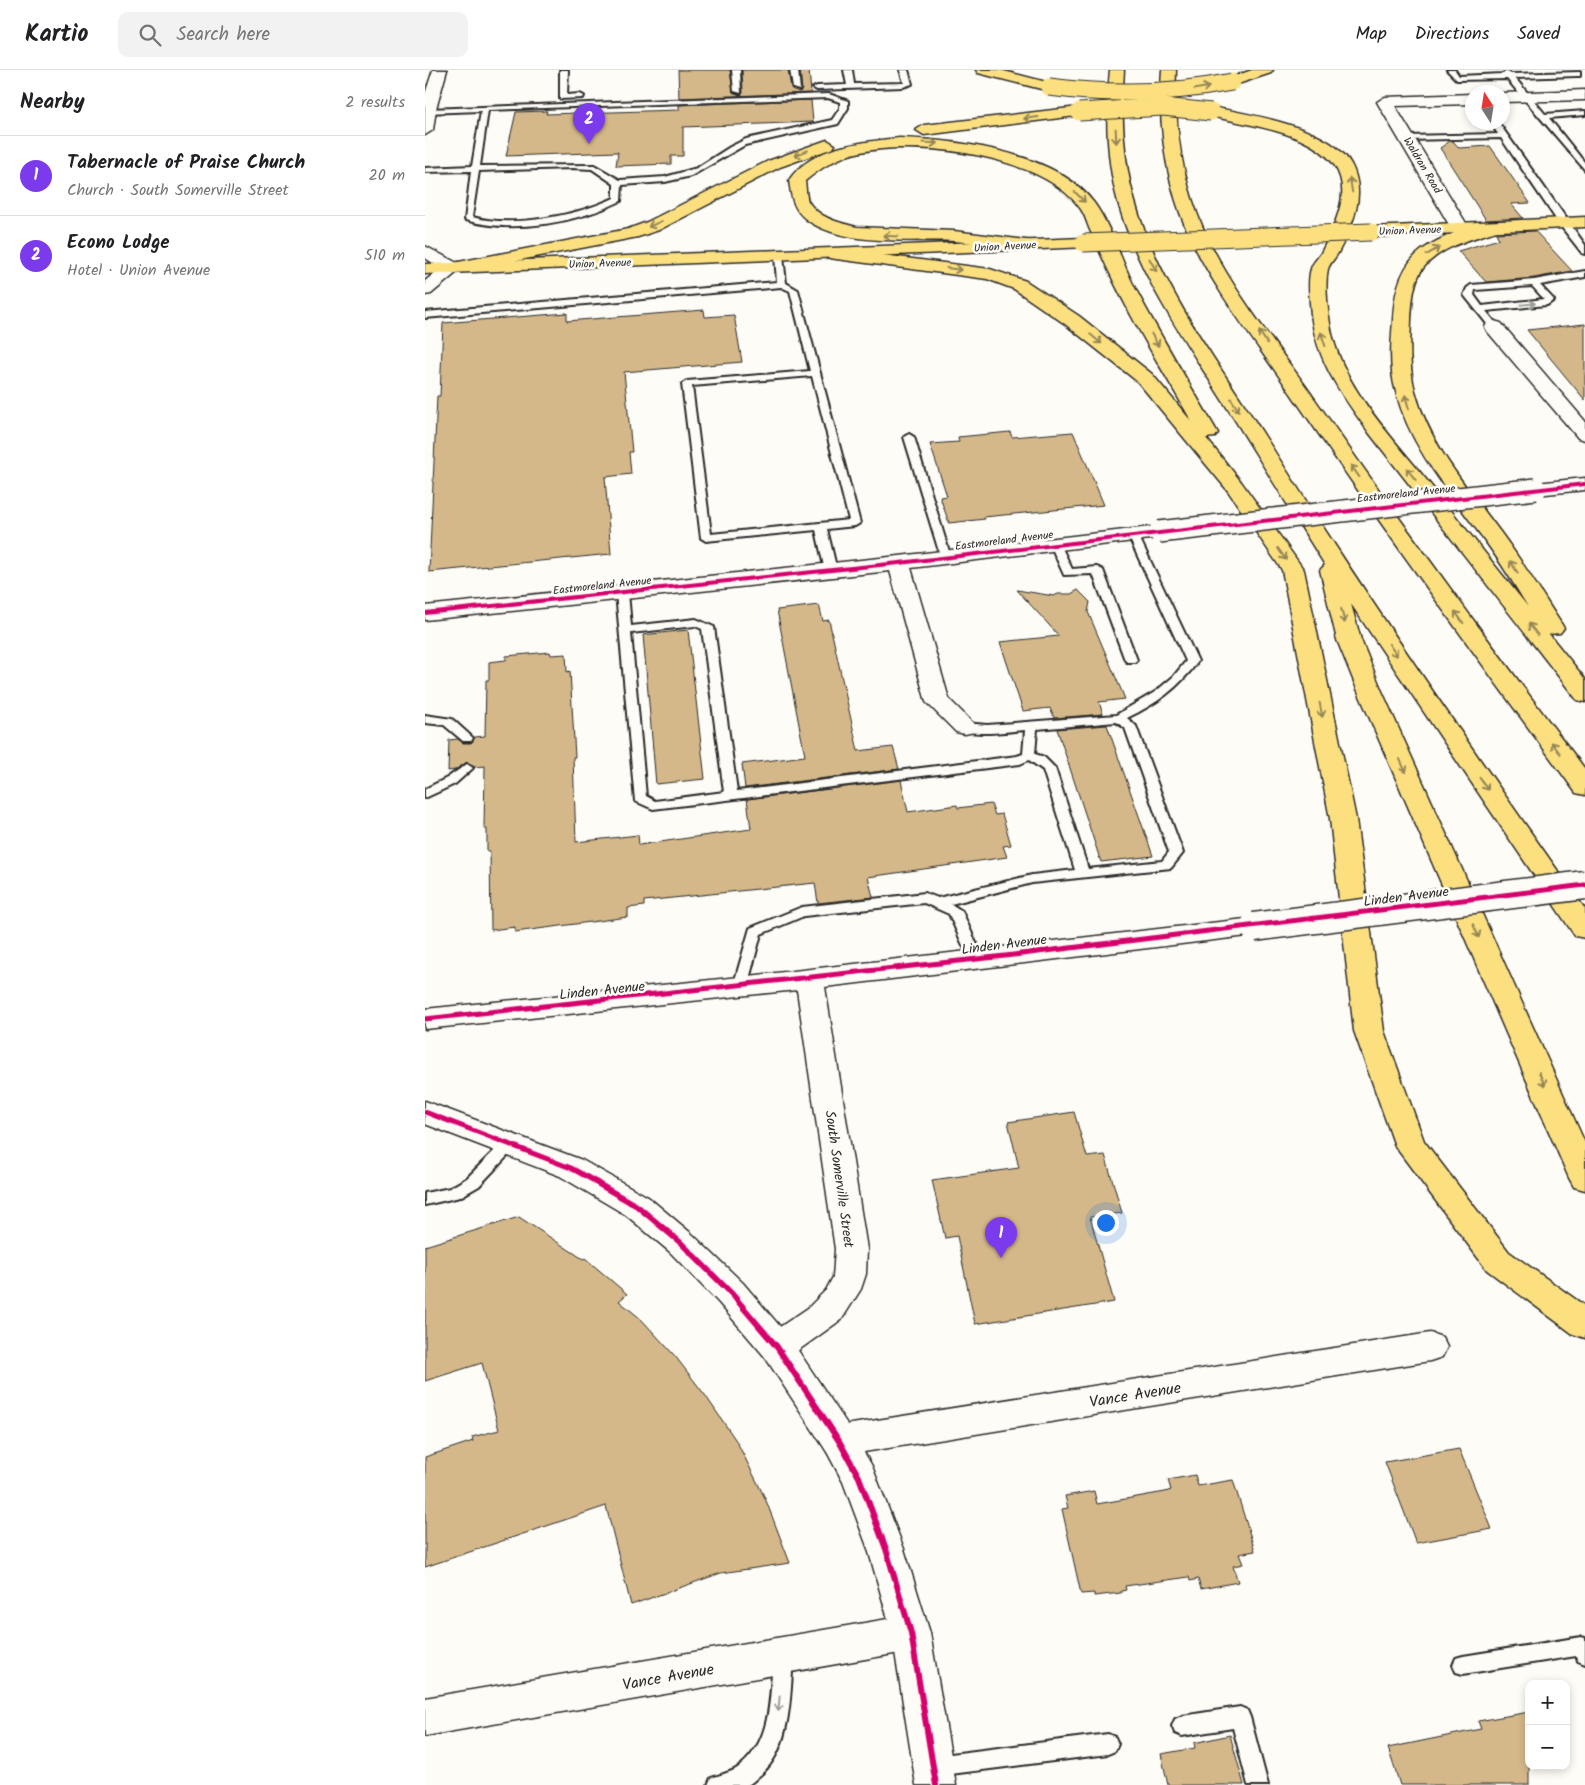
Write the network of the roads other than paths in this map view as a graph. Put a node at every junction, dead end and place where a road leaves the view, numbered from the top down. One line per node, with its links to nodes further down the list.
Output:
1 (440, 70): 21 (street)
2 (564, 70): 16 (lane)
3 (736, 70): 16 (lane)
4 (794, 70): 15 (lane)
5 (849, 70): 14 (lane)
6 (904, 70): 14 (lane)
7 (983, 70): 10 (main road, one-way to 10, bridge)
8 (1117, 70): 63 (main road, one-way to 63)
9 (1169, 70): 80 (main road, one-way to 9)
10 (1266, 70)
11 (1451, 70): 12 (lane)
12 (1507, 73): 13 (lane); 18 (lane)
13 (1577, 74)
14 (851, 87): 15 (lane)
15 (797, 88): 16 (lane)
16 (738, 91)
17 (1585, 95): 18 (street)
18 (1526, 97): 19 (street); 24 (lane)
19 (1510, 98)
20 (1465, 99): 28 (street, Waldran Road)
21 (427, 107): 22 (lane); 25 (street)
22 (485, 108): 29 (lane); 35 (lane)
23 (1585, 113): 24 (lane)
24 (1543, 116): 30 (lane)
25 (425, 130)
26 (1498, 130): 27 (lane)
27 (1502, 136): 28 (lane); 38 (lane)
28 (1407, 138): 40 (street, Waldran Road)
29 (475, 168): 31 (lane); 34 (lane); 36 (lane)
30 (1585, 168)
31 (425, 170)
32 (651, 172): 35 (lane)
33 (634, 173): 34 (lane)
34 (609, 176): 36 (lane)
35 (682, 176): 36 (lane)
36 (618, 183)
37 (1585, 222): 38 (main road, Union Avenue)
38 (1563, 223): 39 (main road, Union Avenue); 43 (lane)
39 (1490, 226): 40 (main road, Union Avenue); 71 (main road, one-way to 39)
40 (1460, 228): 41 (main road, Union Avenue, bridge)
41 (1027, 245): 44 (main road, Union Avenue); 59 (main road, one-way to 59)
42 (425, 251): 46 (street)
43 (1585, 251)
44 (836, 254): 45 (main road, Union Avenue); 59 (main road, one-way to 59)
45 (779, 256): 46 (main road, Union Avenue); 50 (lane)
46 (453, 268): 47 (main road, Union Avenue); 51 (street); 72 (main road, one-way to 46, bridge)
47 (425, 269)
48 (1585, 274): 49 (lane)
49 (1534, 283): 52 (lane); 52 (lane, one-way to 49)
50 (782, 284): 53 (lane); 55 (lane)
51 (425, 290)
52 (1479, 309): 54 (lane)
53 (425, 315)
54 (1494, 327): 56 (street)
55 (816, 373): 60 (lane); 60 (lane)
56 (1585, 434)
57 (909, 437): 64 (lane)
58 (1585, 484): 61 (street, Eastmoreland Avenue, bridge)
59 (1235, 488): 95 (main road, one-way to 95)
60 (821, 527): 66 (lane)
61 (1133, 535): 62 (street, Eastmoreland Avenue); 73 (lane)
62 (1055, 544): 64 (street, Eastmoreland Avenue); 70 (lane)
63 (1327, 551): 86 (main road, one-way to 86); 93 (main road, one-way to 93)
64 (946, 558): 65 (street, Eastmoreland Avenue)
65 (899, 563): 66 (street, Eastmoreland Avenue); 76 (street)
66 (831, 571): 67 (street, Eastmoreland Avenue)
67 (622, 593): 68 (street, Eastmoreland Avenue); 69 (lane)
68 (425, 613)
69 (626, 630): 82 (lane); 82 (lane)
70 (1131, 660)
71 (1585, 683)
72 (1585, 695)
73 (1118, 718): 75 (lane); 83 (lane)
74 (425, 719): 77 (lane)
75 (1031, 725): 76 (lane); 78 (lane)
76 (965, 727)
77 (467, 738)
78 (1029, 756): 82 (lane); 83 (lane)
79 (467, 768): 81 (lane)
80 (1585, 787)
81 (425, 794)
82 (731, 795)
83 (1083, 873): 85 (lane)
84 (1585, 885): 87 (street, Linden Avenue, bridge)
85 (937, 904): 87 (lane); 89 (lane)
86 (1585, 929)
87 (975, 959): 88 (street, Linden Avenue)
88 (811, 978): 89 (street, Linden Avenue); 96 (street, South Somerville Street)
89 (740, 987): 90 (street, Linden Avenue)
90 (425, 1019)
91 (425, 1112): 92 (street)
92 (510, 1144): 94 (lane); 96 (street)
93 (1585, 1178)
94 (425, 1199)
95 (1585, 1324)
96 (777, 1347): 98 (street)
97 (1430, 1347): 98 (street, Vance Avenue)
98 (839, 1441): 99 (street)
99 (911, 1633): 101 (street, Vance Avenue); 106 (street)
100 (1585, 1655): 102 (lane)
101 (783, 1656): 103 (street, Vance Avenue); 107 (lane, one-way to 107)
102 (1463, 1665)
103 (425, 1717)
104 (1182, 1726): 108 (lane)
105 (1108, 1744): 106 (lane)
106 (935, 1776)
107 (718, 1785)
108 (1259, 1785)

